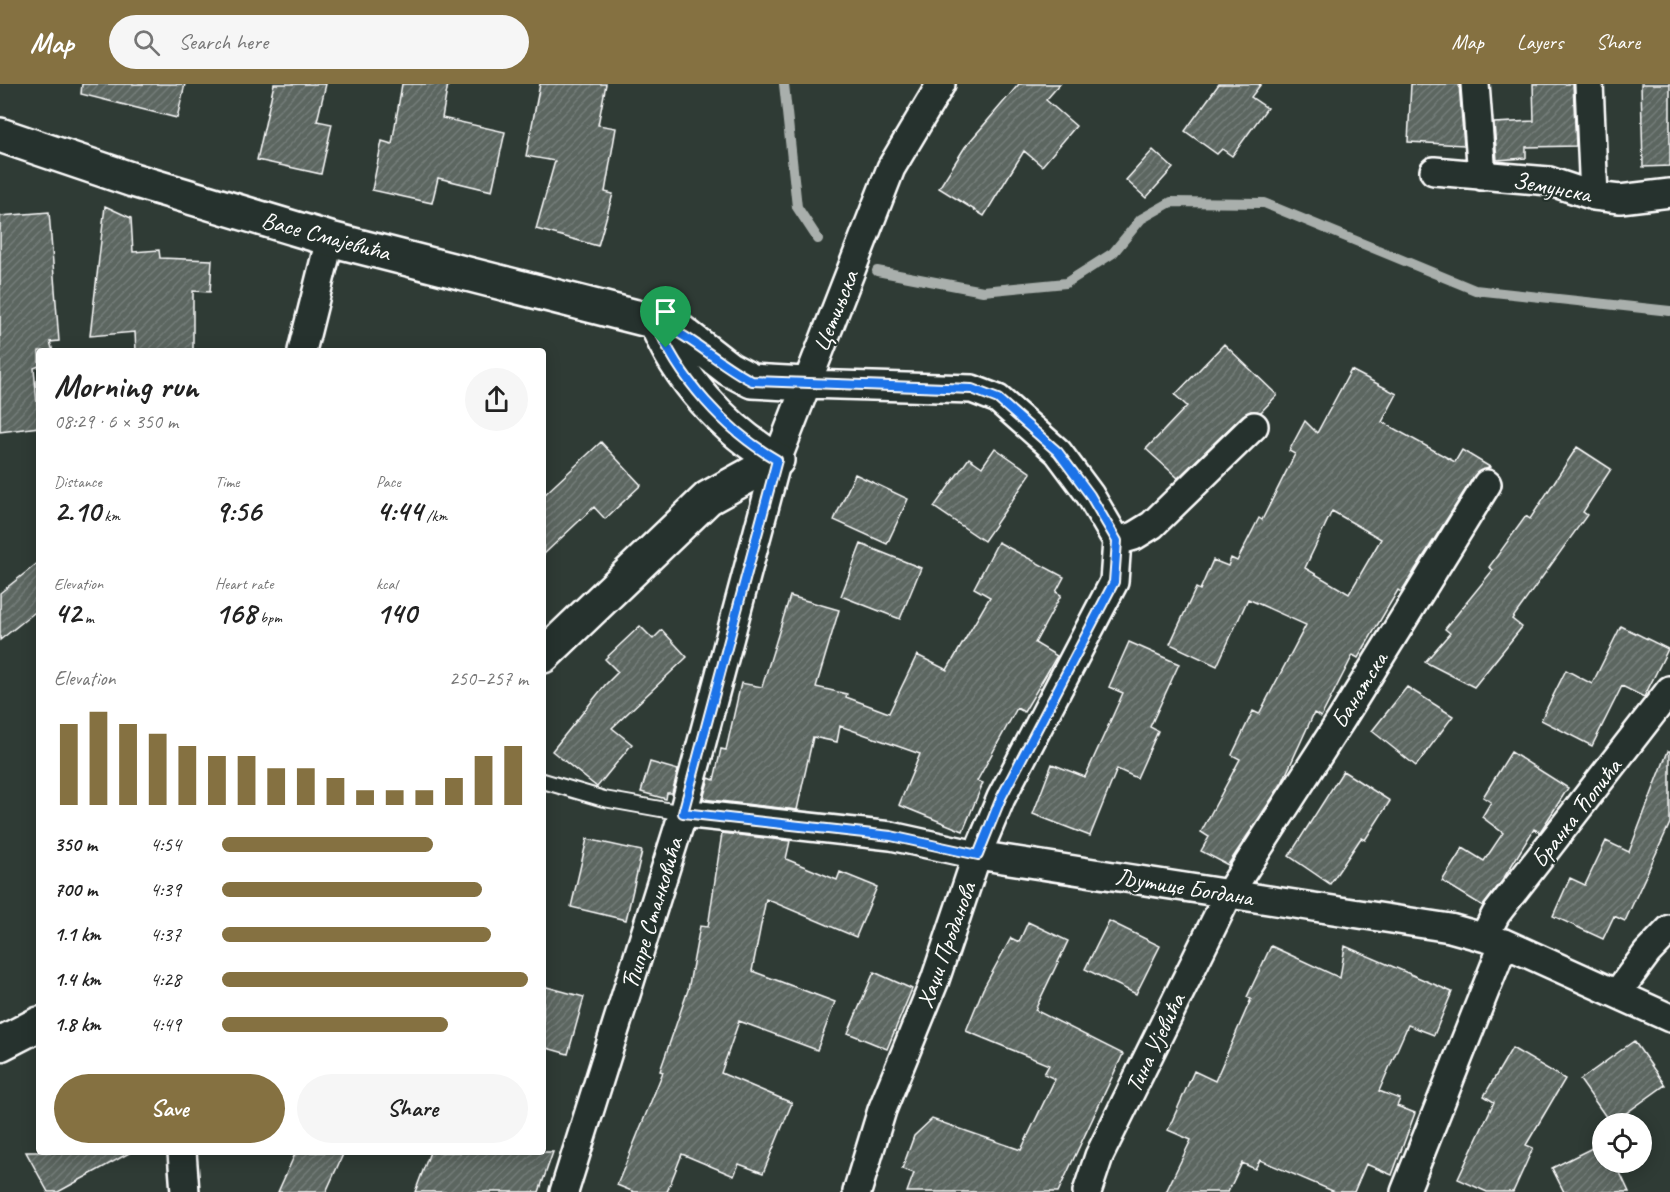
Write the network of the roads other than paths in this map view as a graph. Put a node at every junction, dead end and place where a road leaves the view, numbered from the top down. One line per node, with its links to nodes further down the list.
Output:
1 (941, 84): 12 (street, Цетињска)
2 (1475, 84): 6 (street)
3 (1589, 84): 8 (street)
4 (0, 135): 9 (street, Васе Смајевића)
5 (1434, 171): 6 (street, Земунска)
6 (1482, 176): 8 (street, Земунска)
7 (1670, 193): 8 (street, Земунска)
8 (1594, 196)
9 (330, 239): 10 (street, Васе Смајевића); 11 (street)
10 (656, 322): 12 (street, Васе Смајевића); 14 (street)
11 (303, 348)
12 (807, 384): 14 (street, Цетињска); 16 (street)
13 (1254, 426): 16 (street)
14 (777, 460): 17 (street); 20 (street, Ћипре Станковића)
15 (1486, 484): 22 (street, Банатска)
16 (1117, 541): 21 (street, Хаџи Проданова)
17 (546, 653)
18 (1670, 690): 24 (street, Бранка Ћопића)
19 (546, 782): 20 (lane)
20 (683, 813): 21 (street, Љутице Богдана); 31 (street, Ћипре Станковића)
21 (978, 855): 22 (street, Љутице Богдана); 32 (street, Хаџи Проданова)
22 (1228, 895): 24 (street, Љутице Богдана); 33 (street, Тина Ујевића)
23 (1670, 929): 25 (street)
24 (1494, 940): 25 (street, Љутице Богдана); 34 (street, Бранка Ћопића)
25 (1618, 992): 26 (street, Љутице Богдана)
26 (1670, 1018)
27 (36, 1026): 28 (street)
28 (0, 1044)
29 (182, 1155): 30 (street)
30 (185, 1192)
31 (564, 1192)
32 (857, 1192)
33 (1087, 1192)
34 (1405, 1192)

